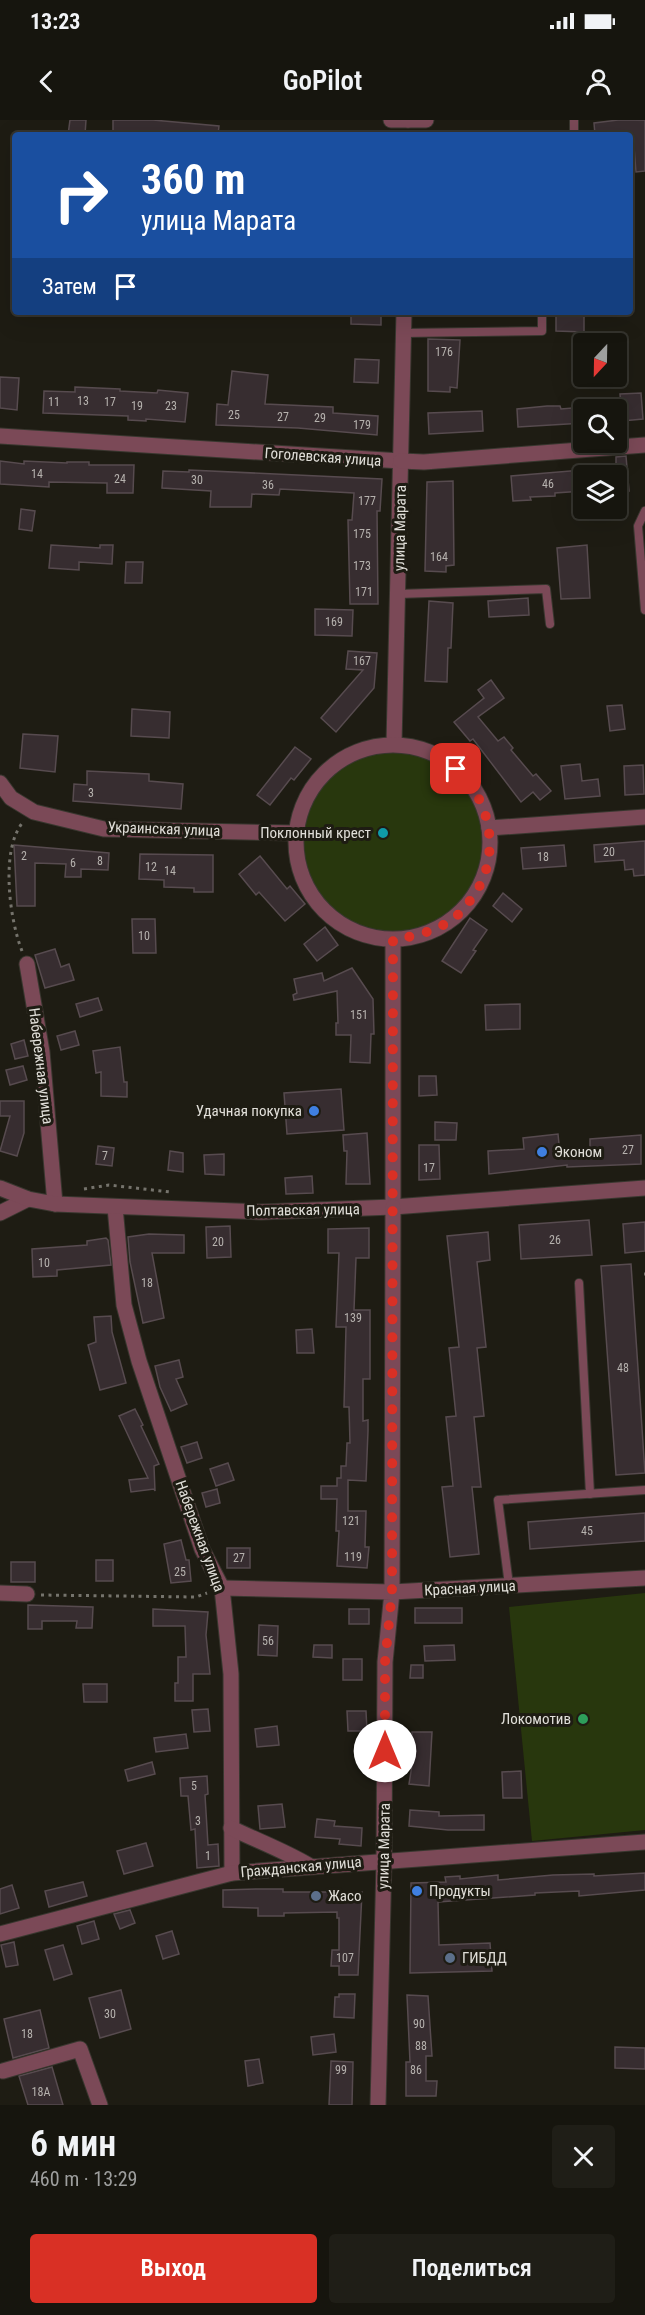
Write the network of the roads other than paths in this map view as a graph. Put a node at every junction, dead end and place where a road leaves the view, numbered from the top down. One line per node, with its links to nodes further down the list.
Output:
1 (391, 120): 2 (street)
2 (408, 120): 3 (street)
3 (426, 120)
4 (404, 315): 6 (street, улица Марата)
5 (542, 315): 6 (lane)
6 (403, 333): 9 (street, улица Марата)
7 (0, 436): 9 (street, Гоголевская улица)
8 (645, 445): 9 (street, Гоголевская улица)
9 (401, 462): 11 (street, улица Марата)
10 (645, 511): 12 (lane)
11 (398, 594): 13 (lane); 14 (street, улица Марата)
12 (645, 610)
13 (550, 624)
14 (394, 744): 17 (street); 18 (street)
15 (0, 783): 18 (street, Украинская улица)
16 (645, 817): 17 (street)
17 (489, 828): 19 (street)
18 (295, 832): 19 (street)
19 (393, 940): 26 (street, улица Марата)
20 (27, 964): 24 (street, Набережная улица)
21 (0, 1188): 23 (street, Полтавская улица)
22 (645, 1188): 26 (street, Полтавская улица)
23 (28, 1199): 24 (street, Полтавская улица); 27 (street)
24 (55, 1204): 25 (street, Полтавская улица)
25 (115, 1207): 26 (street, Полтавская улица); 33 (street, Набережная улица)
26 (393, 1207): 34 (street, улица Марата)
27 (0, 1213)
28 (579, 1283): 30 (lane)
29 (645, 1490): 30 (lane)
30 (590, 1494): 32 (lane)
31 (645, 1578): 32 (street, Красная улица)
32 (509, 1585): 34 (street, Красная улица)
33 (222, 1588): 34 (street, Красная улица); 37 (street, Набережная улица)
34 (392, 1592): 39 (street, улица Марата)
35 (0, 1593): 36 (street)
36 (27, 1594)
37 (231, 1828): 40 (street); 41 (street, Набережная улица)
38 (645, 1842): 39 (street, Гражданская улица)
39 (384, 1862): 40 (street, Гражданская улица); 45 (street, улица Марата)
40 (310, 1866): 41 (street, Гражданская улица)
41 (232, 1873): 42 (street, Гражданская улица)
42 (0, 1934)
43 (3, 2071): 44 (street)
44 (100, 2105)
45 (378, 2105)

